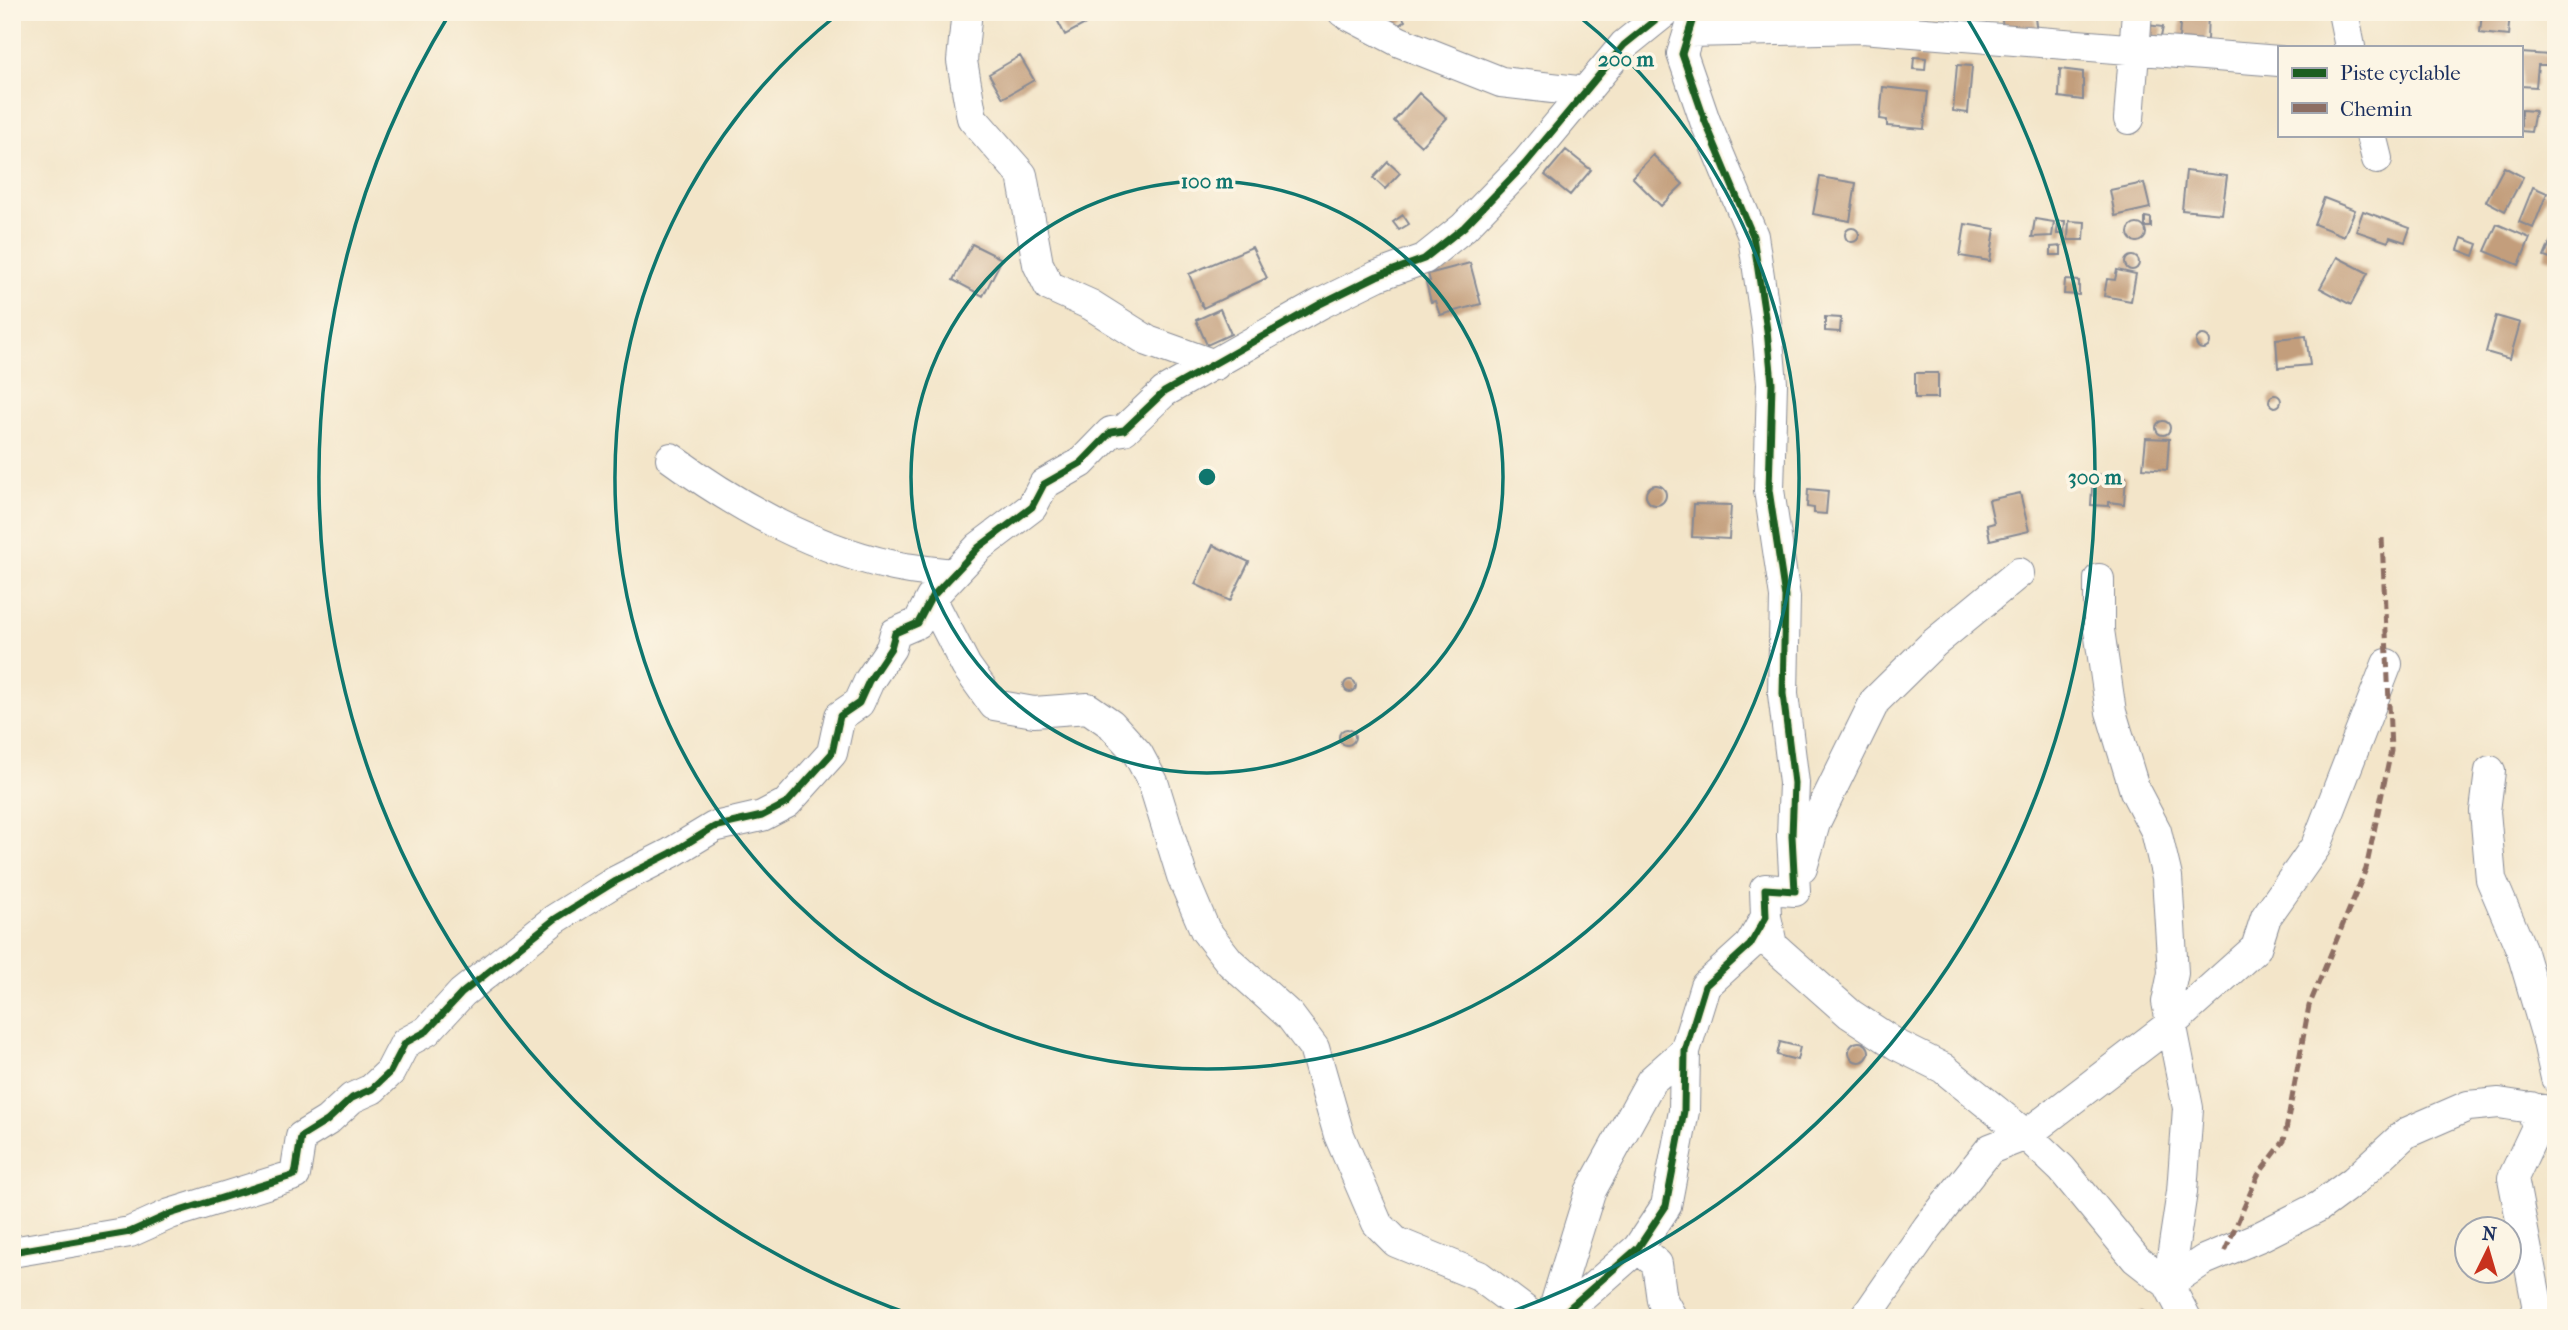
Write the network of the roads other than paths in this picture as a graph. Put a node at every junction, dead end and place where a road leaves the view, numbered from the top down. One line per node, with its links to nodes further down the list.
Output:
1 (964, 12): 12 (street)
2 (1343, 12): 10 (street)
3 (1665, 12): 10 (street)
4 (2137, 12): 8 (street)
5 (2343, 12): 7 (street)
6 (1692, 22): 8 (street); 20 (street)
7 (2350, 46)
8 (2135, 49): 9 (street); 11 (street)
9 (2278, 61)
10 (1586, 92): 12 (street)
11 (2129, 119)
12 (1215, 365): 15 (street)
13 (670, 458): 15 (street)
14 (2019, 573): 20 (street)
15 (953, 574): 17 (street)
16 (2099, 579): 22 (street)
17 (931, 598): 28 (street); 30 (street)
18 (2387, 664): 22 (street)
19 (2490, 771): 24 (street)
20 (1796, 891): 21 (street)
21 (1766, 917): 23 (street); 26 (street)
22 (2171, 1024): 26 (street); 29 (street)
23 (1685, 1051): 27 (street); 31 (street)
24 (2556, 1078)
25 (2543, 1110): 29 (street); 36 (street)
26 (2026, 1135): 29 (street); 34 (street)
27 (1638, 1248): 32 (street); 33 (street)
28 (12, 1252)
29 (2168, 1284): 35 (street)
30 (1535, 1318)
31 (1550, 1318)
32 (1558, 1318)
33 (1672, 1318)
34 (1865, 1318)
35 (2186, 1318)
36 (2532, 1318)

